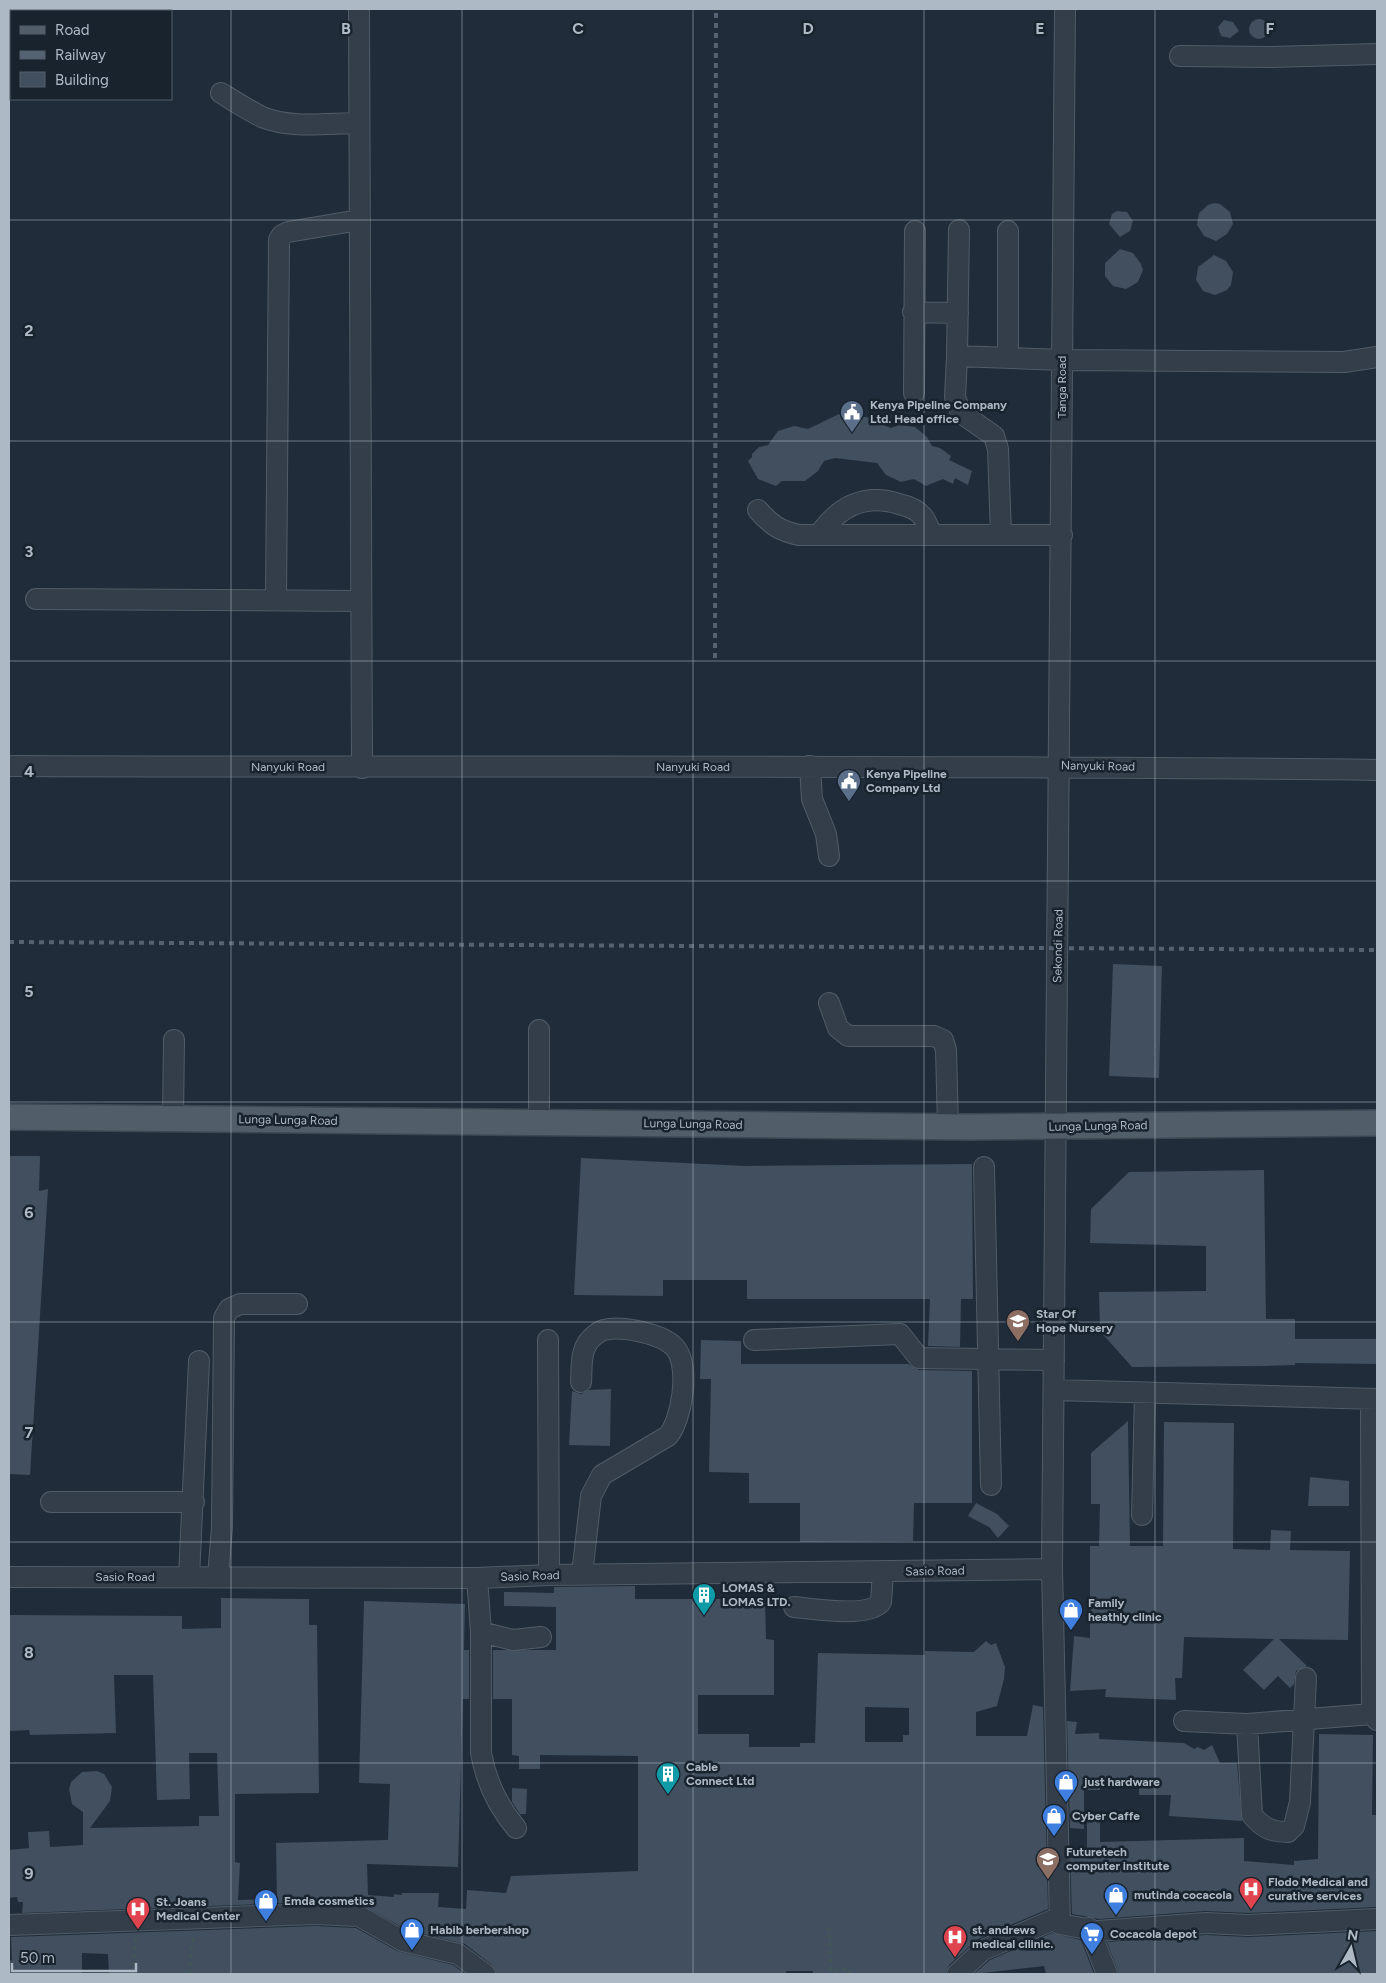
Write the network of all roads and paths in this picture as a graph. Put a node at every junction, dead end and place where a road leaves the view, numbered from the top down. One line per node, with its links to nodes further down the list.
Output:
1 (359, 9): 6 (street)
2 (1065, 9): 16 (street, Tanga Road)
3 (1377, 54): 4 (street)
4 (1180, 56)
5 (221, 93): 6 (street)
6 (359, 123): 7 (street)
7 (360, 220): 24 (street); 25 (street)
8 (960, 230): 12 (street)
9 (916, 231): 11 (street)
10 (1008, 231): 14 (street)
11 (913, 312): 12 (street); 17 (street)
12 (958, 314): 13 (street)
13 (957, 356): 14 (street); 21 (street)
14 (1008, 357): 16 (street)
15 (1377, 357): 16 (street)
16 (1062, 360): 22 (street, Tanga Road)
17 (914, 393)
18 (758, 510): 19 (street)
19 (819, 535): 20 (street); 20 (street)
20 (932, 535): 21 (street)
21 (1001, 535): 22 (street)
22 (1062, 535): 28 (street, Tanga Road)
23 (36, 599): 24 (street)
24 (276, 600): 25 (street)
25 (361, 601): 29 (street)
26 (9, 766): 29 (street, Nanyuki Road)
27 (810, 766): 28 (street, Nanyuki Road); 29 (street, Nanyuki Road); 31 (street)
28 (1060, 766): 30 (street, Nanyuki Road); 40 (street, Sekondi Road)
29 (362, 768)
30 (1377, 770)
31 (828, 856)
32 (829, 1003): 39 (street)
33 (539, 1030): 37 (street)
34 (174, 1040): 36 (street)
35 (9, 1117): 36 (main road, Lunga Lunga Road)
36 (173, 1118): 37 (main road, Lunga Lunga Road)
37 (539, 1122): 39 (main road, Lunga Lunga Road)
38 (1377, 1123): 40 (main road, Lunga Lunga Road)
39 (948, 1126): 40 (main road, Lunga Lunga Road)
40 (1056, 1127): 46 (street, Sekondi Road)
41 (984, 1167): 45 (street)
42 (298, 1304): 62 (street)
43 (548, 1340): 59 (street)
44 (754, 1340): 45 (street)
45 (989, 1358): 46 (street); 52 (street)
46 (1054, 1360): 49 (street, Sekondi Road)
47 (199, 1361): 54 (street)
48 (581, 1382): 58 (street)
49 (1055, 1390): 50 (street); 56 (street, Sekondi Road)
50 (1145, 1392): 51 (street); 55 (street)
51 (1374, 1399): 68 (street)
52 (991, 1485)
53 (51, 1502): 54 (street)
54 (194, 1502): 61 (street)
55 (1142, 1515)
56 (1052, 1569): 57 (street, Sasio Road); 76 (street, Sekondi Road)
57 (883, 1572): 58 (street, Sasio Road); 64 (street)
58 (582, 1574): 59 (street, Sasio Road)
59 (548, 1575): 63 (street, Sasio Road)
60 (9, 1577): 61 (street, Sasio Road)
61 (189, 1577): 62 (street, Sasio Road)
62 (218, 1577): 63 (street, Sasio Road)
63 (477, 1578): 65 (street)
64 (794, 1608)
65 (481, 1632): 66 (street); 72 (street)
66 (541, 1637)
67 (1306, 1678): 69 (street)
68 (1374, 1717): 69 (street)
69 (1305, 1719): 71 (street); 71 (street)
70 (1184, 1721): 71 (street)
71 (1246, 1724)
72 (516, 1828)
73 (184, 1919): 75 (street); 81 (path); 82 (street)
74 (1377, 1919): 79 (street)
75 (137, 1921): 77 (street); 80 (path)
76 (1060, 1924): 79 (street); 84 (street)
77 (9, 1925)
78 (829, 1927): 83 (path)
79 (1089, 1928): 85 (street)
80 (134, 1974)
81 (189, 1974)
82 (485, 1974)
83 (849, 1974)
84 (957, 1974)
85 (1107, 1974)

